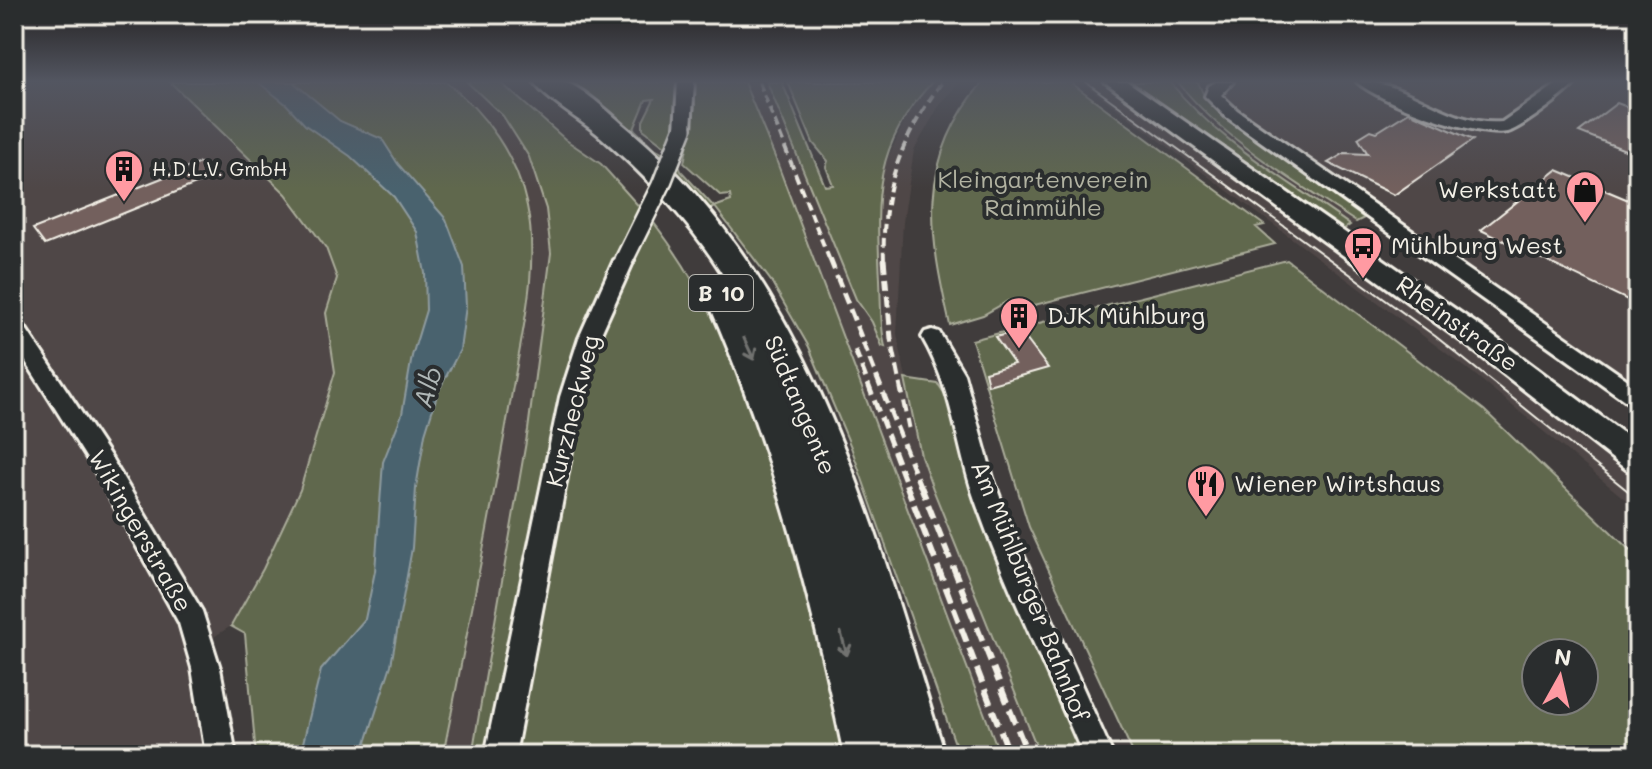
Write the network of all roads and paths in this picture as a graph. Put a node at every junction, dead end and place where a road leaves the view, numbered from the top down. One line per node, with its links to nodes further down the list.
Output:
1 (566, 118): 14 (highway, Südtangente / B 10, one-way to 14)
2 (596, 118): 15 (highway, Südtangente / B 10)
3 (684, 118): 13 (street, Kurzheckweg, bridge)
4 (1166, 118): 11 (main road, Rheinstraße)
5 (1238, 118): 10 (street)
6 (1450, 118): 7 (street)
7 (1519, 118)
8 (14, 326): 12 (street, Wikingerstraße)
9 (932, 337): 16 (street, Am Mühlburger Bahnhof)
10 (1638, 398)
11 (1638, 461)
12 (221, 755)
13 (500, 755)
14 (872, 755)
15 (917, 755)
16 (1098, 755)

